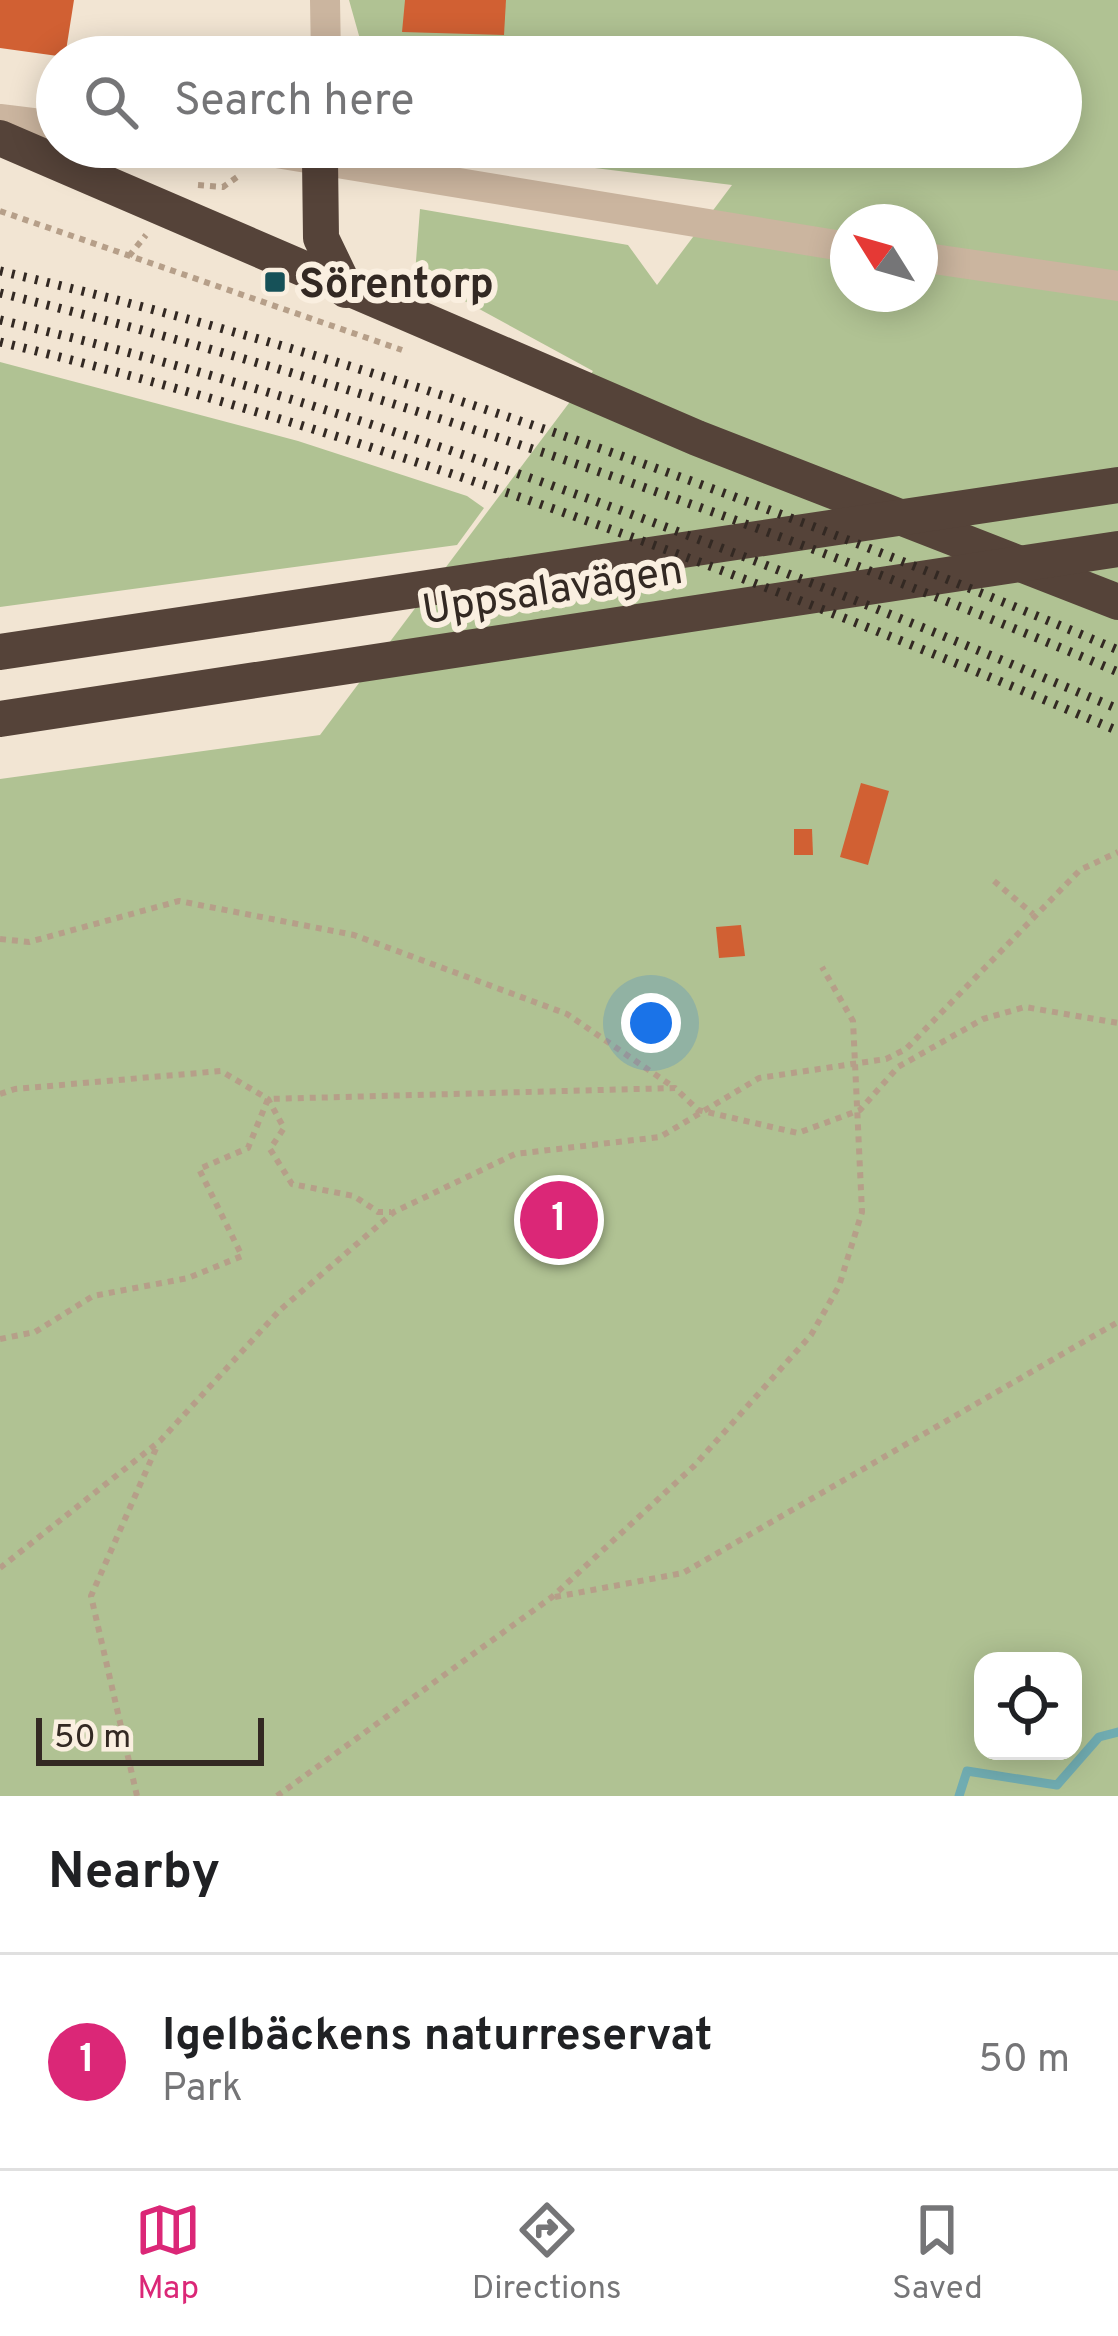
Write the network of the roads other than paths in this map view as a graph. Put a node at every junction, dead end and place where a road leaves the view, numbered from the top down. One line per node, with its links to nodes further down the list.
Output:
1 (325, 0): 2 (street)
2 (326, 36)
3 (0, 119): 4 (street)
4 (36, 123)
5 (0, 138): 6 (highway)
6 (36, 154)
7 (68, 168): 13 (highway)
8 (321, 168): 13 (highway)
9 (405, 168): 10 (street)
10 (830, 244)
11 (938, 260): 12 (street)
12 (1118, 286)
13 (346, 290): 16 (highway)
14 (1118, 485): 17 (highway, Uppsalavägen)
15 (1118, 549): 18 (highway, Uppsalavägen)
16 (1118, 602)
17 (0, 652)
18 (0, 719)

